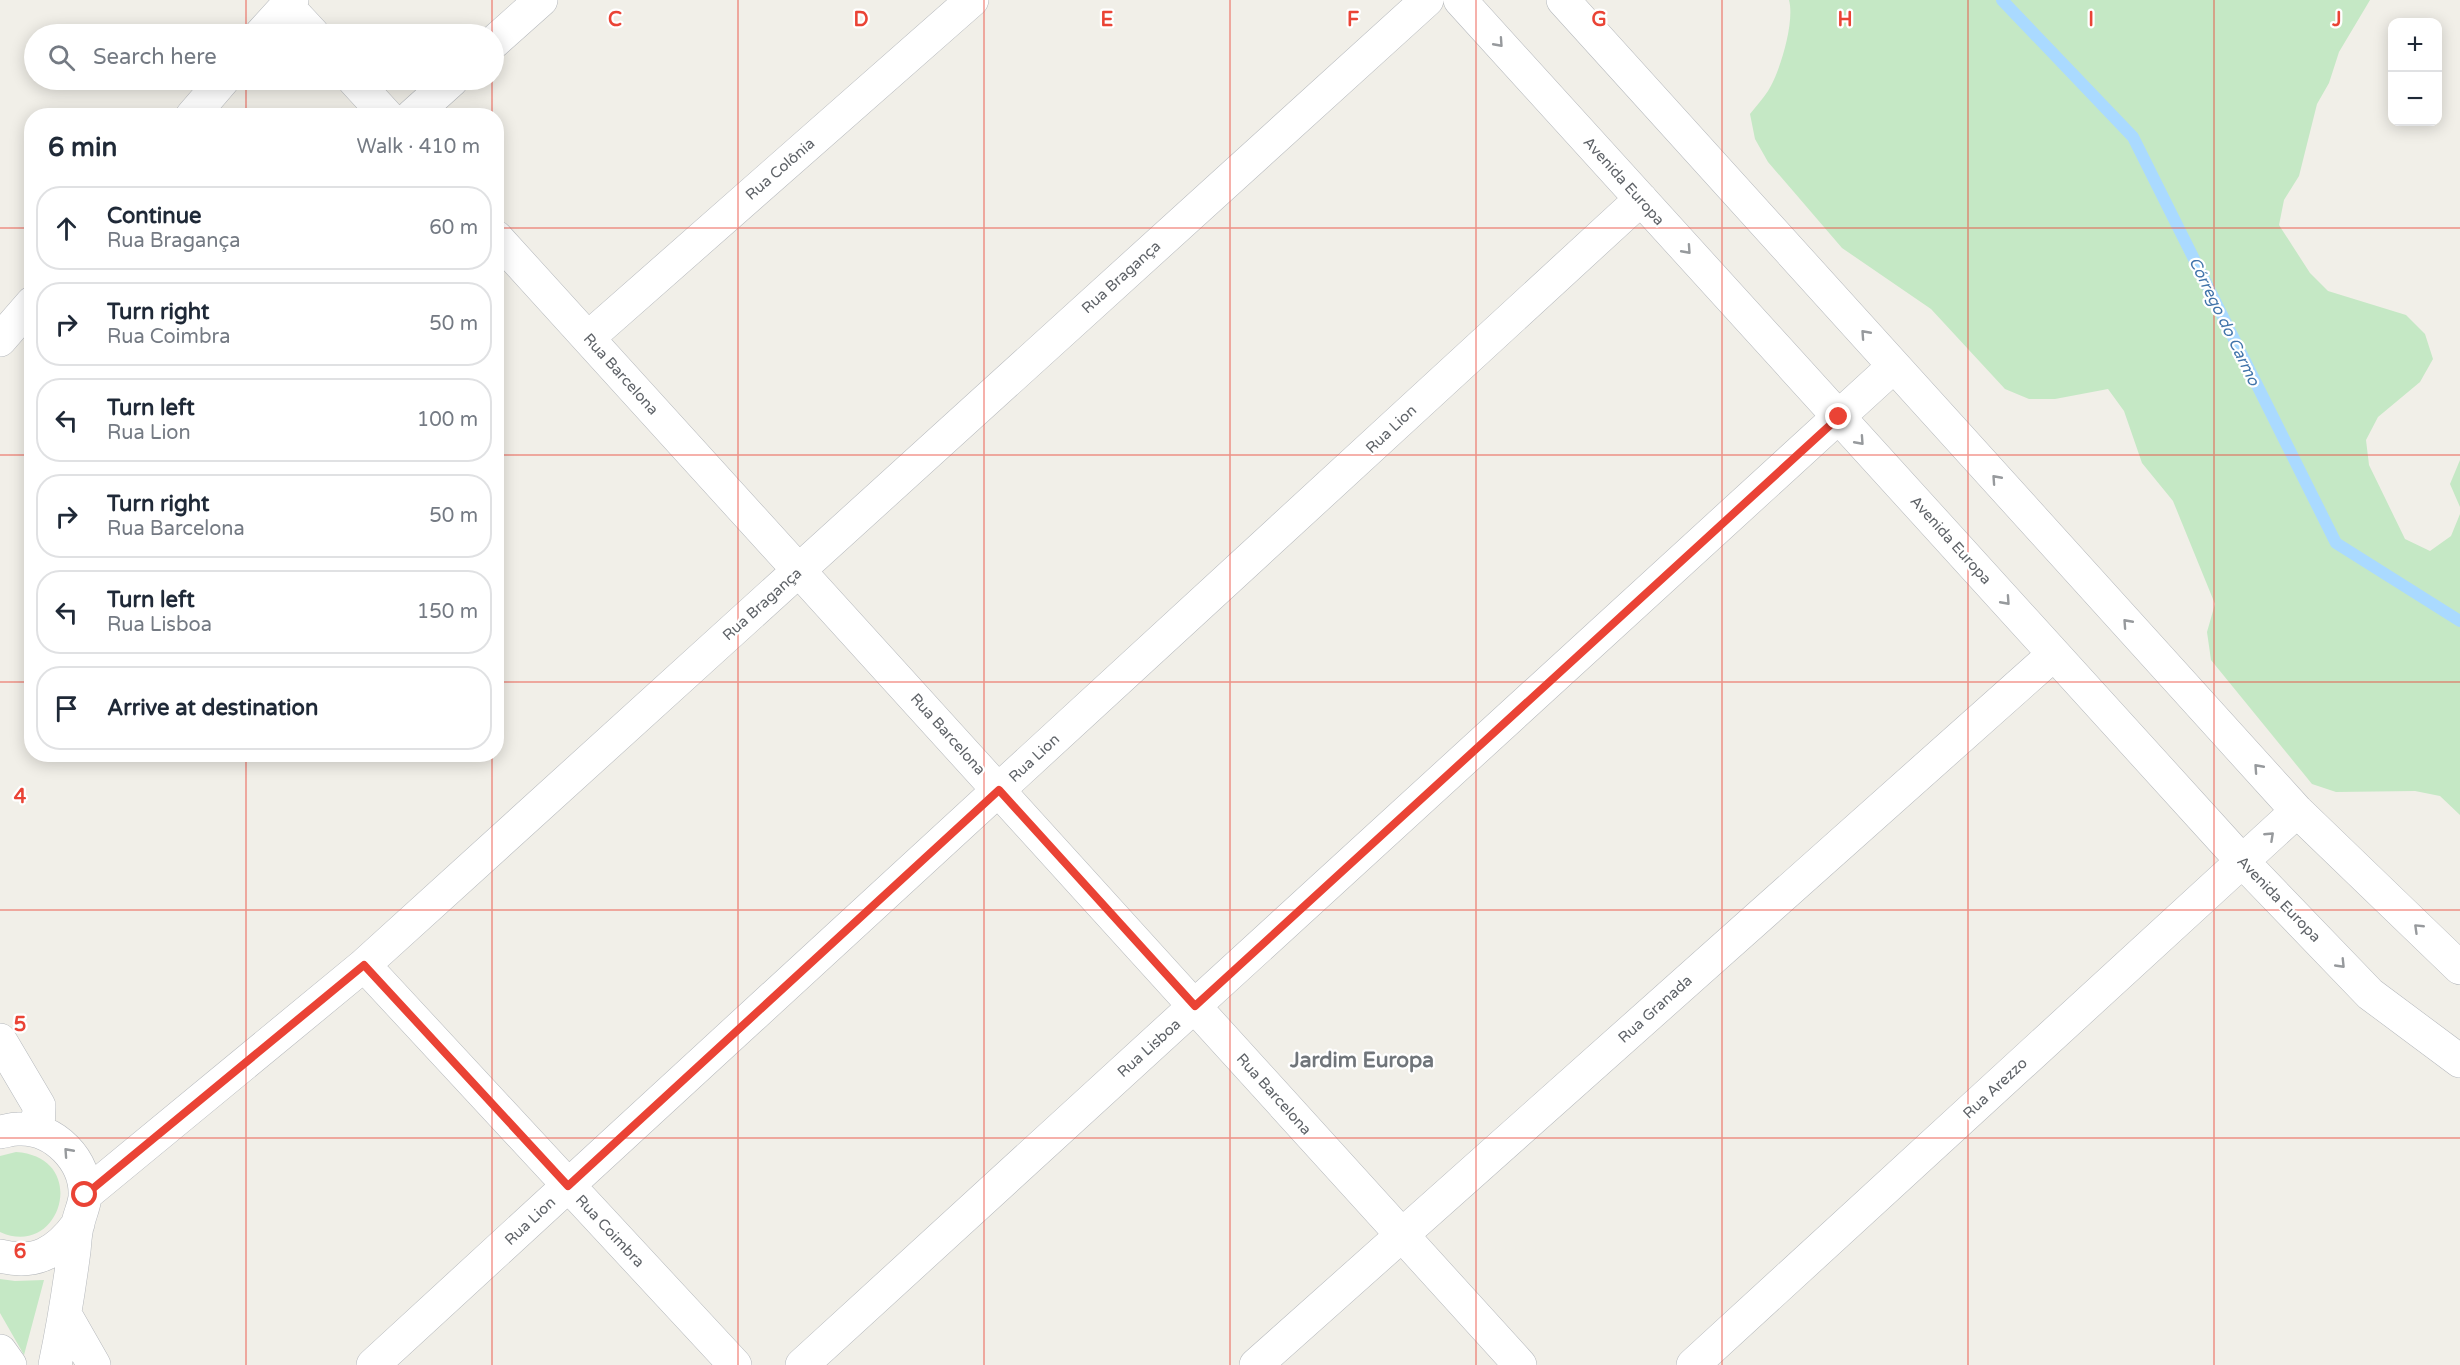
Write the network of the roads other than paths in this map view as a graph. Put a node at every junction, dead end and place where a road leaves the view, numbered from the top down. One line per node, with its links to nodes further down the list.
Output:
1 (541, 0): 9 (street)
2 (972, 0): 19 (street, Rua Colônia)
3 (1427, 0): 23 (street, Rua Bragança)
4 (1460, 0): 16 (street, Avenida Europa, one-way to 16)
5 (1563, 0): 21 (street, one-way to 5)
6 (289, 2): 7 (street); 8 (street)
7 (270, 24)
8 (306, 24)
9 (504, 33)
10 (214, 90): 13 (street)
11 (363, 90): 14 (street)
12 (441, 90): 15 (street)
13 (199, 108)
14 (380, 108)
15 (421, 108)
16 (1641, 199): 22 (street, Avenida Europa, one-way to 22); 25 (street, Rua Lion)
17 (504, 246): 19 (street, Rua Barcelona)
18 (24, 312): 20 (street)
19 (588, 338): 23 (street, Rua Barcelona)
20 (0, 340)
21 (1894, 366): 22 (street, Rua Lisboa); 26 (street, one-way to 21)
22 (1839, 417): 24 (street, Avenida Europa, one-way to 24); 30 (street, Rua Lisboa)
23 (799, 570): 25 (street, Rua Barcelona); 28 (street, Rua Bragança)
24 (2054, 654): 27 (street, Avenida Europa); 37 (street, Rua Granada)
25 (999, 790): 30 (street, Rua Barcelona); 35 (street, Rua Lion)
26 (2297, 811): 27 (street, Rua Arezzo, one-way to 26); 29 (street, one-way to 26)
27 (2242, 861): 32 (street, Avenida Europa, one-way to 32); 49 (street, Rua Arezzo)
28 (364, 965): 35 (street, Rua Coimbra); 36 (street, Rua Bragança)
29 (2460, 968)
30 (1195, 1006): 37 (street, Rua Barcelona); 46 (street, Rua Lisboa)
31 (0, 1040): 33 (street)
32 (2460, 1061)
33 (38, 1131): 34 (street); 36 (street, one-way to 33)
34 (0, 1132)
35 (568, 1186): 44 (street, Rua Lion); 45 (street, Rua Coimbra)
36 (81, 1210): 38 (street, Rua Bragança); 39 (street)
37 (1402, 1235): 47 (street, Rua Granada); 48 (street, Rua Barcelona)
38 (0, 1256)
39 (66, 1316): 42 (street); 43 (street)
40 (0, 1351): 41 (street)
41 (10, 1365)
42 (55, 1365)
43 (94, 1365)
44 (373, 1365)
45 (735, 1365)
46 (802, 1365)
47 (1256, 1365)
48 (1520, 1365)
49 (1694, 1365)

